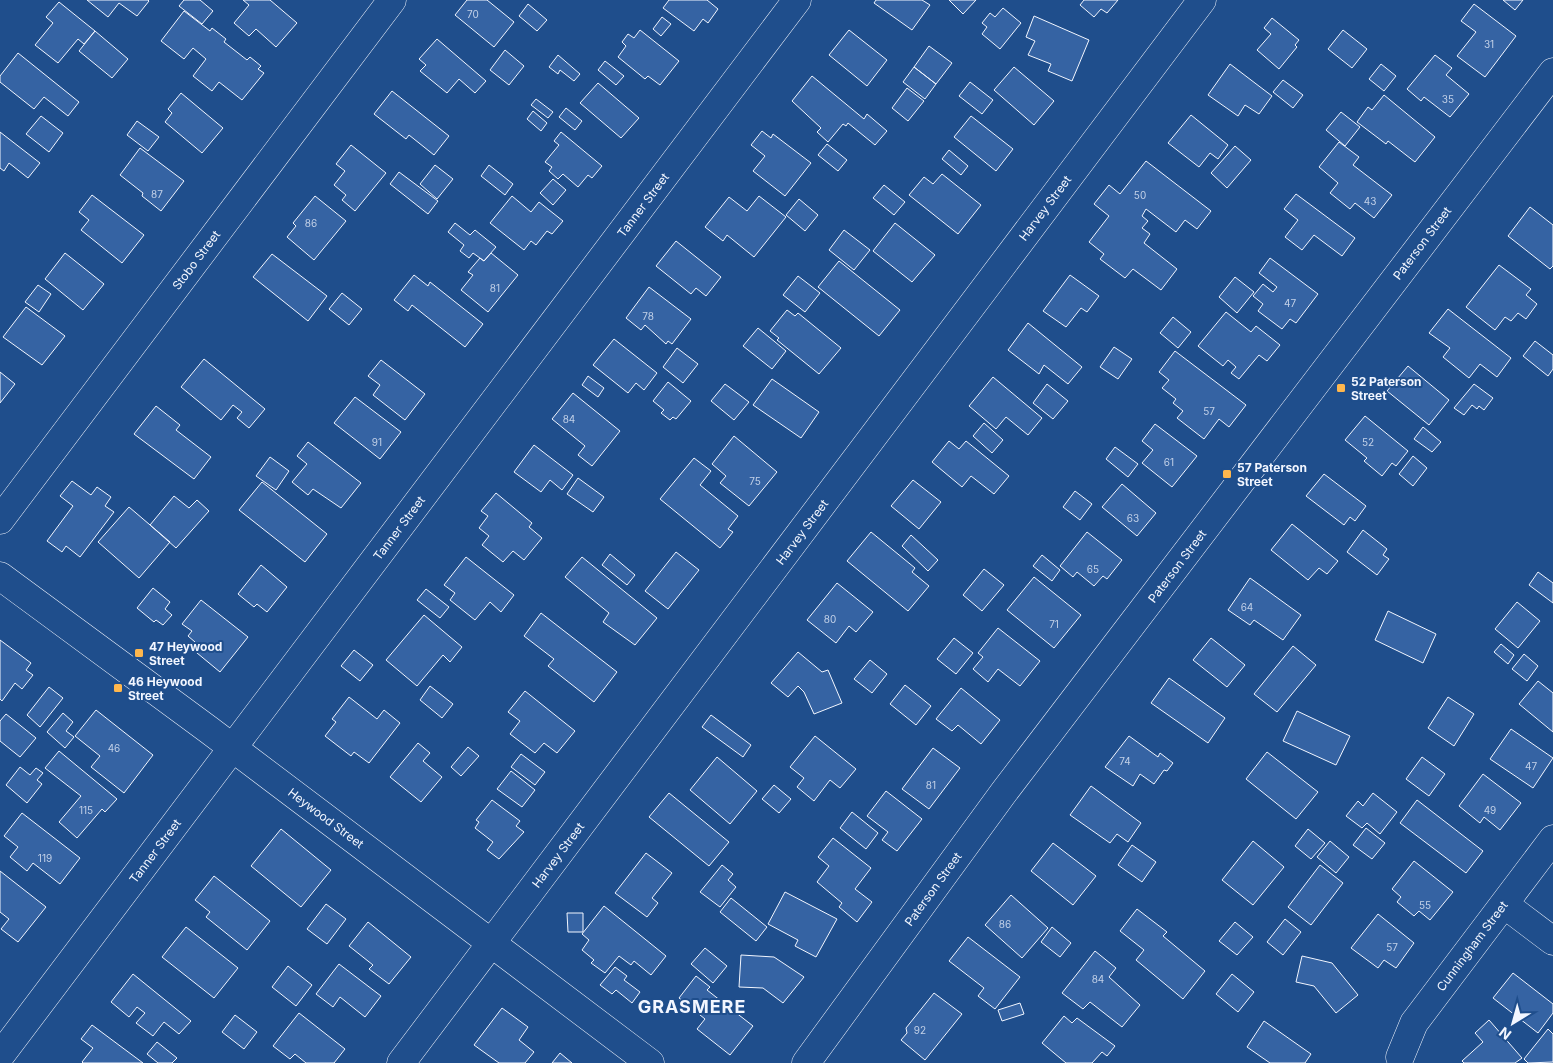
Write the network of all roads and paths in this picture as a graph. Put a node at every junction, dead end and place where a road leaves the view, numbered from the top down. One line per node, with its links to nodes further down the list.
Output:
1 (392, 0): 5 (street, Stobo Street)
2 (797, 0): 7 (street, Tanner Street)
3 (1202, 0): 11 (street, Harvey Street)
4 (1553, 72): 16 (street, Paterson Street)
5 (0, 520)
6 (0, 576): 7 (street, Heywood Street)
7 (234, 748): 11 (street, Heywood Street); 12 (street, Tanner Street)
8 (1553, 839): 9 (street, Cunningham Street)
9 (1504, 904): 10 (street); 13 (street, Cunningham Street)
10 (1553, 941)
11 (491, 943): 14 (street, Harvey Street); 15 (street, Heywood Street)
12 (0, 1056)
13 (1400, 1057)
14 (401, 1063)
15 (650, 1063)
16 (806, 1063)

